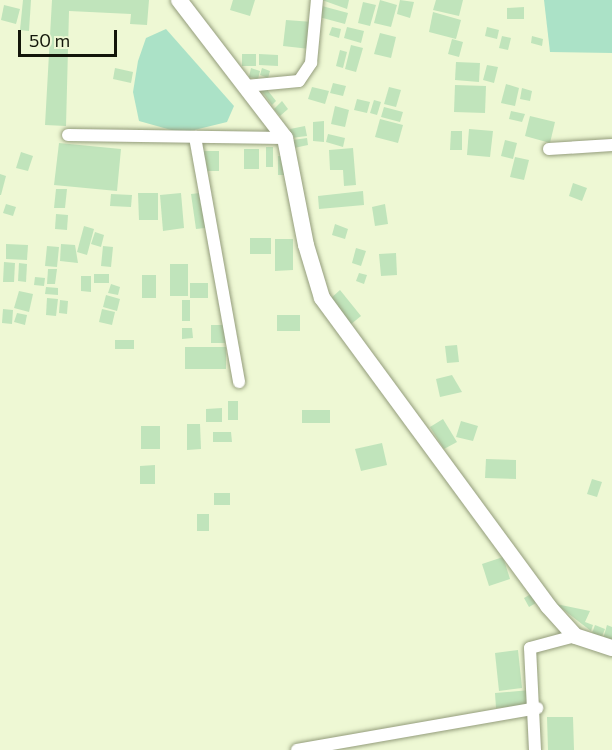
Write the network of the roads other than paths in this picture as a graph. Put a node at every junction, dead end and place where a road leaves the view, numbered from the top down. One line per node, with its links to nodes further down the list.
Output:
1 (179, 0): 3 (main road)
2 (317, 0): 3 (street)
3 (246, 86): 6 (main road)
4 (68, 135): 5 (street)
5 (195, 137): 6 (street); 9 (street)
6 (285, 138): 10 (main road)
7 (612, 145): 8 (street)
8 (549, 149)
9 (239, 382)
10 (575, 636): 11 (main road); 12 (street)
11 (612, 648)
12 (537, 708): 13 (street); 14 (street)
13 (297, 750)
14 (535, 750)

